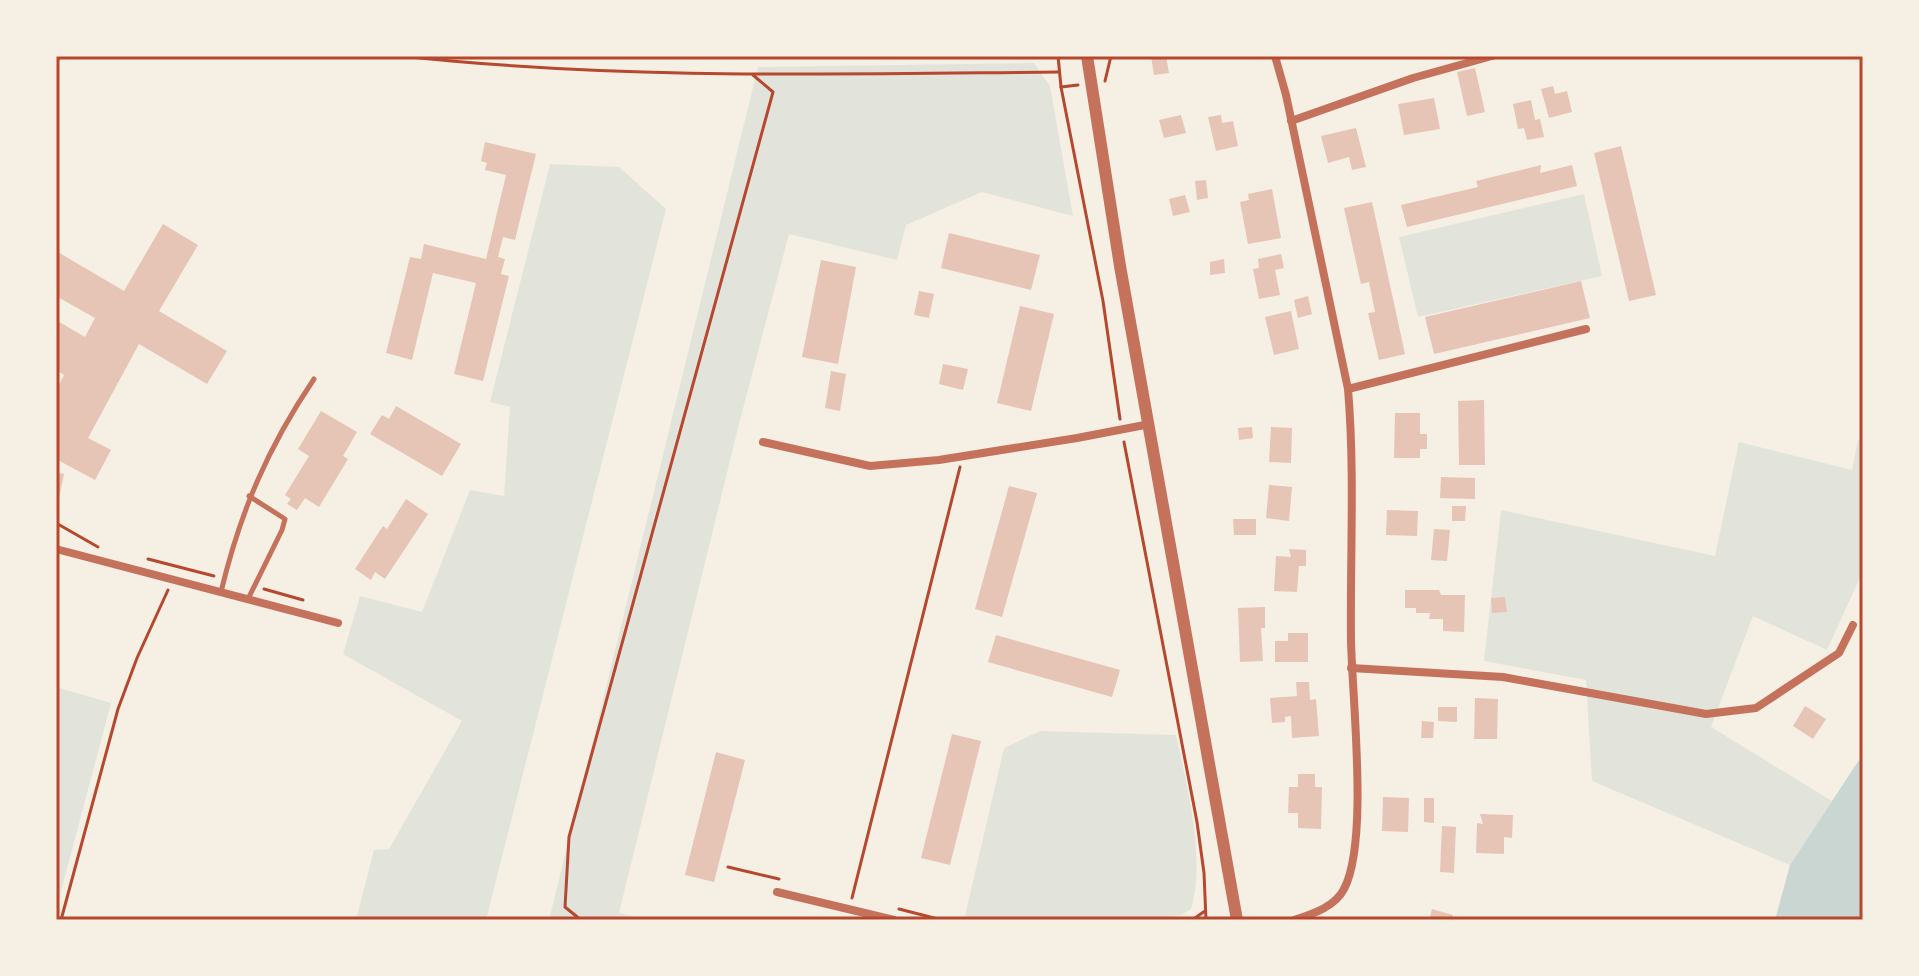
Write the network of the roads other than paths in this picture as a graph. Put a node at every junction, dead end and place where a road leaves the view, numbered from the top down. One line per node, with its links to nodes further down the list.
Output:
1 (1087, 56): 8 (street)
2 (1275, 56): 4 (street)
3 (1492, 56): 4 (street)
4 (1291, 121): 7 (street)
5 (1586, 329): 7 (street)
6 (314, 379): 10 (lane)
7 (1348, 389): 16 (street)
8 (1150, 424): 9 (street); 19 (street)
9 (763, 442)
10 (249, 496): 12 (lane); 13 (lane)
11 (56, 549): 12 (street)
12 (221, 592): 13 (street)
13 (248, 599): 14 (street)
14 (338, 623)
15 (1853, 625): 16 (street)
16 (1351, 668): 20 (street)
17 (777, 892): 18 (street)
18 (894, 920)
19 (1237, 920)
20 (1294, 920)

